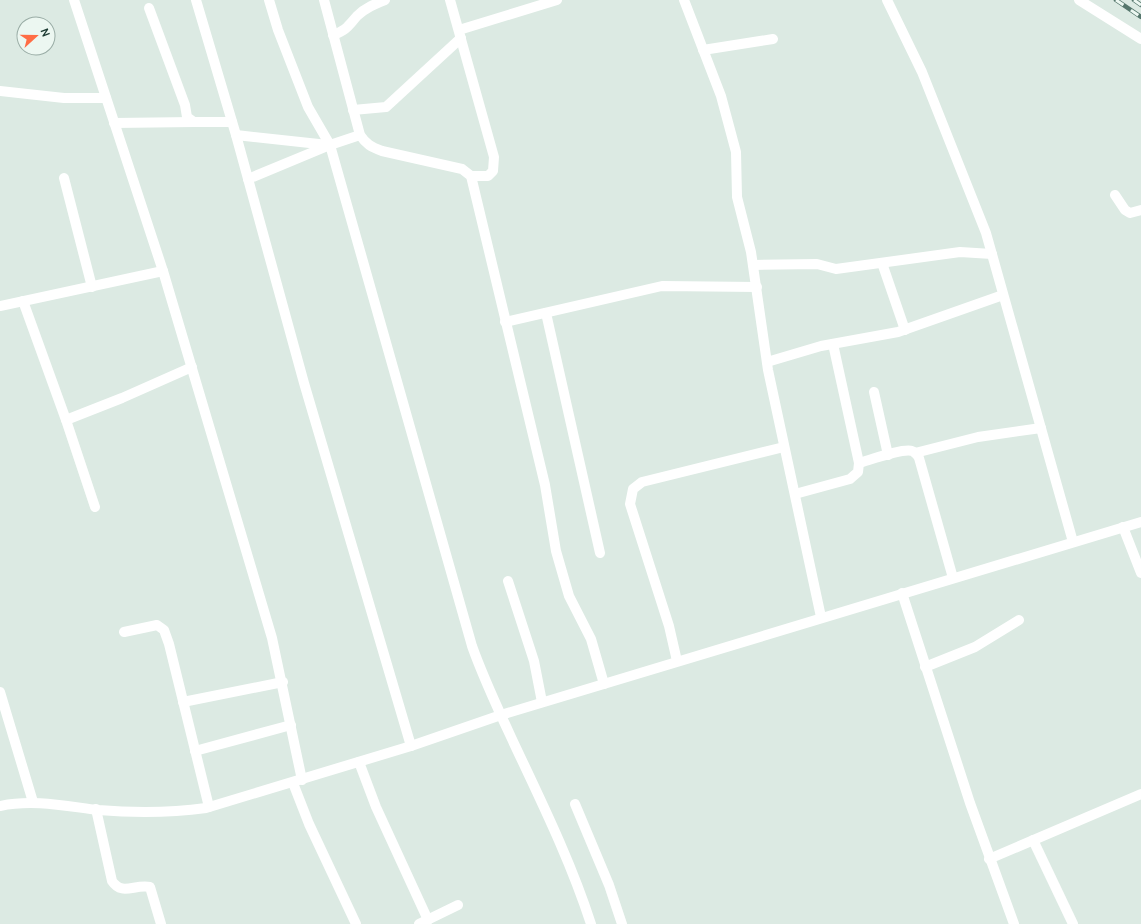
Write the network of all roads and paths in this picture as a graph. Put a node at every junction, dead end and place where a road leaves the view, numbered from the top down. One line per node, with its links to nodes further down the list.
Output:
1 (74, 0): 18 (street)
2 (196, 0): 21 (street)
3 (269, 0): 25 (street)
4 (324, 0): 13 (street)
5 (385, 0): 13 (street)
6 (450, 0): 12 (street)
7 (557, 0): 12 (street)
8 (684, 0): 16 (street)
9 (887, 0): 31 (street)
10 (1079, 0): 15 (street)
11 (149, 8): 20 (street)
12 (460, 34): 19 (street); 26 (street)
13 (333, 35): 19 (street)
14 (773, 39): 16 (street)
15 (1141, 39)
16 (704, 50): 33 (street)
17 (0, 91): 18 (street)
18 (106, 98): 22 (street)
19 (353, 110): 24 (street)
20 (194, 122): 21 (street); 22 (street)
21 (232, 122): 23 (street)
22 (114, 123): 34 (street)
23 (236, 135): 25 (street); 28 (street)
24 (360, 135): 25 (street); 26 (street)
25 (330, 145): 28 (street); 73 (street)
26 (471, 176): 41 (street)
27 (64, 178): 35 (street)
28 (248, 179): 75 (street)
29 (1115, 195): 30 (street)
30 (1141, 210)
31 (992, 254): 32 (street); 37 (street)
32 (882, 263): 33 (street); 42 (street)
33 (753, 265): 36 (street)
34 (163, 271): 35 (street); 45 (street)
35 (92, 287): 38 (street)
36 (757, 287): 40 (street); 44 (street)
37 (1003, 295): 42 (street); 48 (street)
38 (23, 301): 39 (street); 47 (street)
39 (0, 306)
40 (546, 313): 41 (street); 58 (street)
41 (505, 322): 69 (street)
42 (905, 330): 43 (street)
43 (833, 344): 44 (street); 52 (street)
44 (767, 362): 49 (street)
45 (192, 367): 47 (street); 68 (street)
46 (874, 392): 51 (street)
47 (66, 420): 54 (street)
48 (1041, 428): 50 (street); 57 (street)
49 (784, 447): 53 (street); 66 (street)
50 (915, 453): 51 (street); 60 (street)
51 (888, 455): 52 (street)
52 (859, 463): 53 (street)
53 (795, 494): 63 (street)
54 (94, 507)
55 (1141, 522): 56 (street)
56 (1123, 527): 57 (street); 59 (street)
57 (1074, 542): 60 (street)
58 (600, 553)
59 (1141, 573)
60 (953, 578): 62 (street)
61 (508, 581): 72 (street)
62 (902, 593): 63 (street); 67 (street)
63 (822, 618): 66 (street)
64 (1019, 620): 67 (street)
65 (124, 632): 71 (street)
66 (677, 662): 69 (street)
67 (925, 667): 86 (street)
68 (283, 682): 71 (street); 74 (street)
69 (604, 684): 72 (street)
70 (0, 692): 80 (street)
71 (183, 702): 76 (street)
72 (542, 702): 73 (street)
73 (501, 715): 75 (street); 91 (street)
74 (291, 725): 76 (street); 78 (street)
75 (412, 746): 77 (street)
76 (195, 750): 83 (street)
77 (359, 762): 78 (street); 88 (street)
78 (297, 781): 83 (street); 90 (street)
79 (1141, 794): 85 (street)
80 (33, 802): 82 (street); 84 (street)
81 (575, 804): 92 (street)
82 (0, 806)
83 (209, 807): 84 (street)
84 (96, 809): 89 (street)
85 (1033, 840): 86 (street); 94 (street)
86 (989, 858): 93 (street)
87 (458, 905): 88 (street)
88 (423, 922)
89 (162, 924)
90 (356, 924)
91 (591, 924)
92 (622, 924)
93 (1014, 924)
94 (1073, 924)

